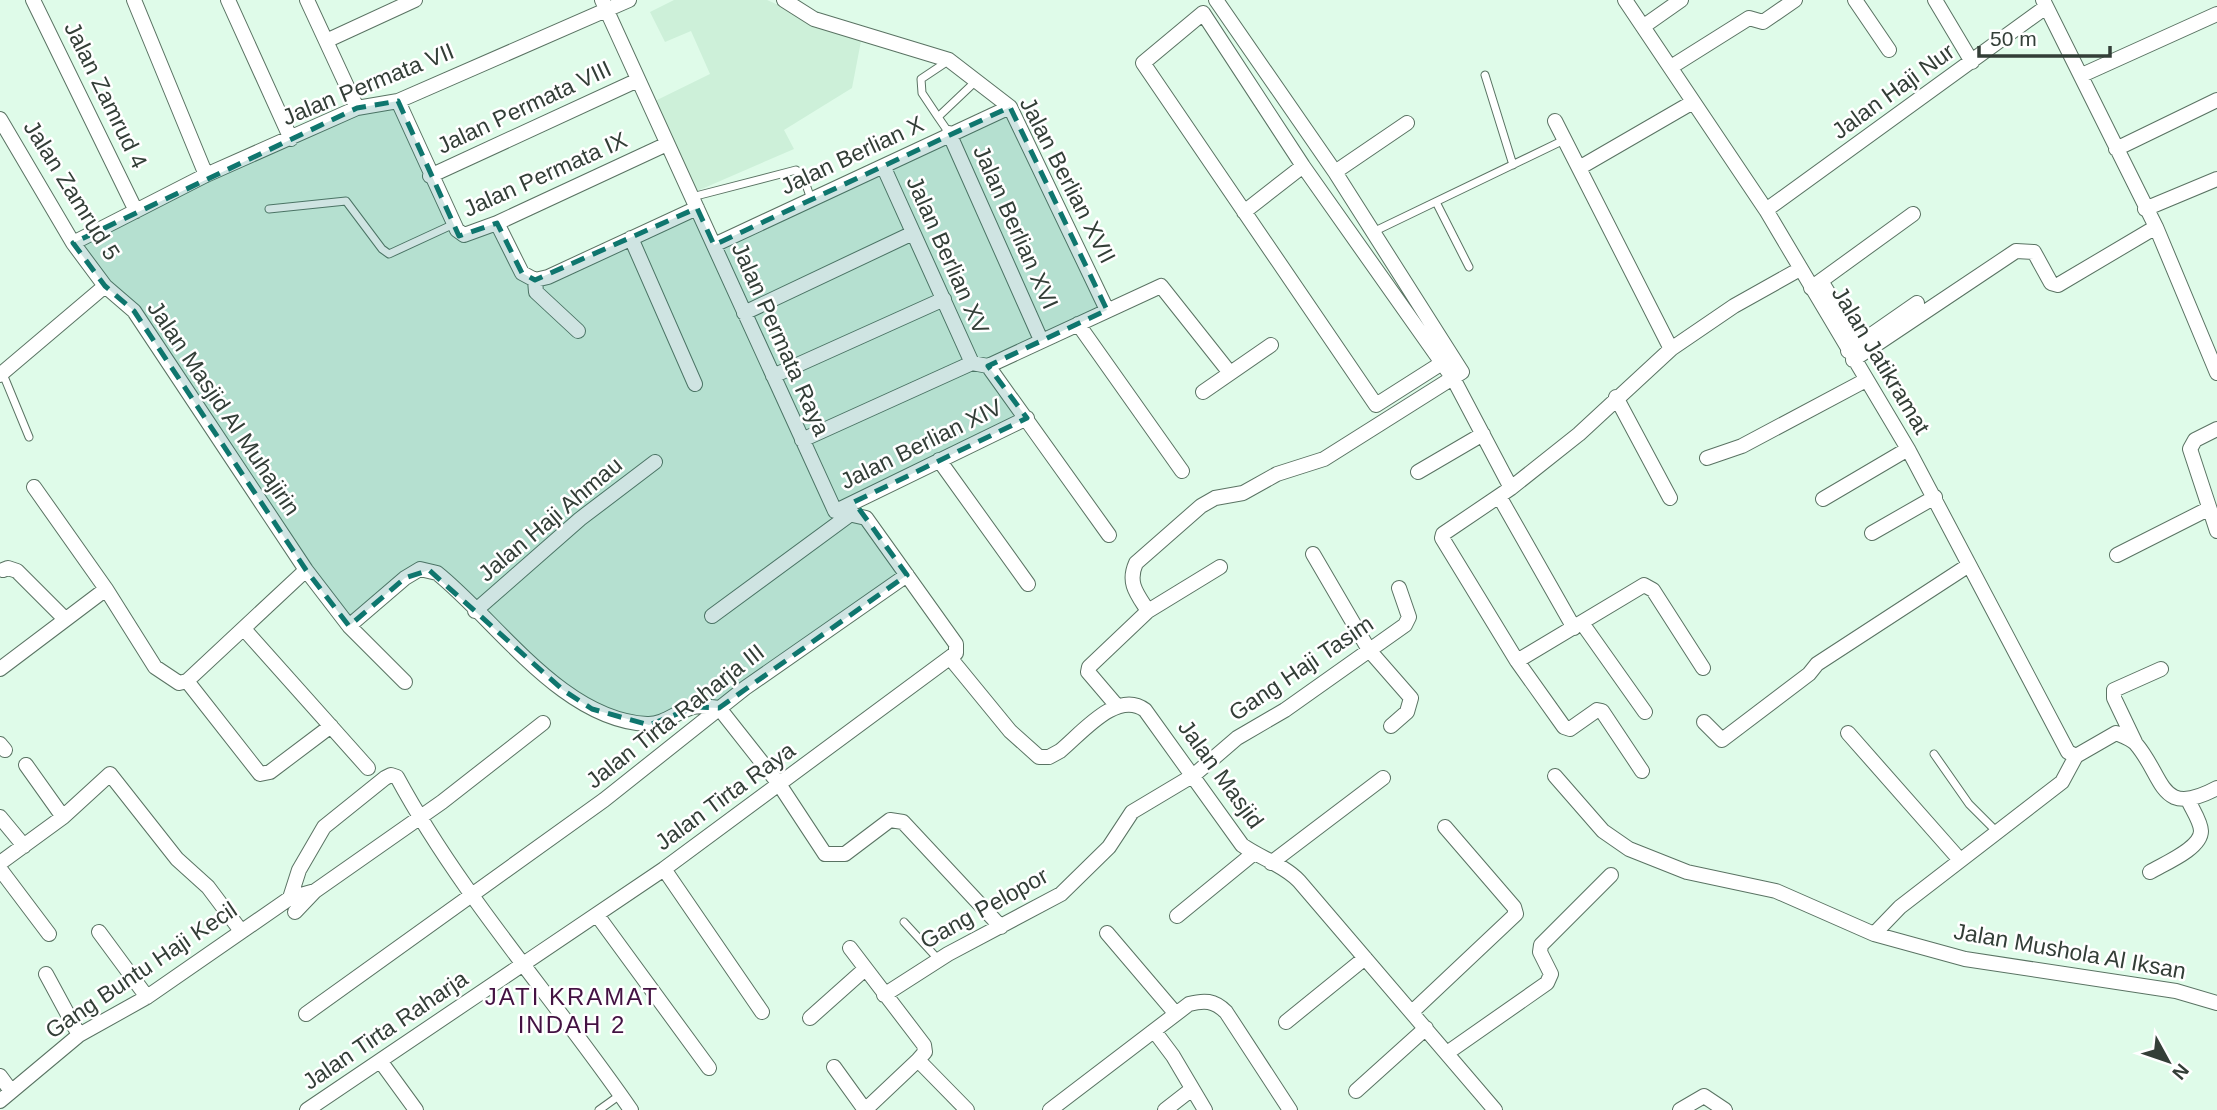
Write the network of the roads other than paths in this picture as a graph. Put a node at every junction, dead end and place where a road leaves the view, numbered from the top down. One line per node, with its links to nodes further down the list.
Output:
1 (33, 0): 55 (street, Jalan Zamrud 4)
2 (134, 0): 46 (street)
3 (228, 0): 37 (street)
4 (307, 0): 18 (street)
5 (415, 0): 18 (street)
6 (629, 0): 15 (street, Jalan Permata VII)
7 (785, 0): 20 (street, Jalan Berlian XVII)
8 (1216, 0): 45 (street)
9 (1625, 0): 17 (street, Jalan Jatikramat)
10 (1681, 0): 17 (street)
11 (1795, 0): 22 (street)
12 (1854, 0): 19 (street)
13 (1935, 0): 21 (street)
14 (2045, 3): 21 (street, Jalan Haji Nur); 24 (street)
15 (604, 5): 25 (street, Jalan Permata Raya); 28 (street, Jalan Permata VII)
16 (2217, 14): 24 (street)
17 (1644, 26): 22 (street, Jalan Jatikramat)
18 (326, 41): 31 (street)
19 (1889, 50)
20 (949, 60): 26 (street, Jalan Berlian XVII); 32 (lane)
21 (1972, 62): 54 (street, Jalan Haji Nur)
22 (1671, 67): 29 (street, Jalan Jatikramat)
23 (1485, 75): 41 (lane)
24 (2082, 75): 40 (street)
25 (638, 80): 39 (street, Jalan Permata Raya); 47 (street, Jalan Permata VIII)
26 (977, 80): 30 (street, Jalan Berlian XVII); 32 (lane)
27 (2217, 100): 40 (street)
28 (398, 101): 31 (street, Jalan Permata VII); 47 (street, Jalan Permata IX)
29 (1693, 102): 44 (street); 54 (street, Jalan Jatikramat)
30 (1010, 107): 36 (street, Jalan Berlian X); 73 (street, Jalan Berlian XVII)
31 (357, 108): 37 (street, Jalan Permata VII)
32 (938, 117): 36 (lane)
33 (0, 119): 64 (street, Jalan Zamrud 5)
34 (1555, 121): 38 (street)
35 (1407, 123): 45 (street)
36 (949, 133): 43 (street, Jalan Berlian X); 77 (street, Jalan Berlian XVI)
37 (291, 139): 46 (street, Jalan Permata VII)
38 (1565, 140): 41 (lane); 44 (street)
39 (667, 144): 51 (street, Jalan Permata Raya); 58 (street, Jalan Permata IX)
40 (2116, 149): 53 (street)
41 (1513, 165): 50 (lane)
42 (1303, 166): 56 (street); 56 (street); 82 (street)
43 (884, 168): 49 (street, Jalan Berlian X); 62 (street, Jalan Berlian XV)
44 (1579, 168): 79 (street)
45 (1335, 172): 61 (street)
46 (206, 175): 55 (street, Jalan Permata VII)
47 (430, 176): 59 (street, Jalan Permata IX)
48 (2217, 179): 53 (street)
49 (811, 199): 51 (lane); 65 (street, Jalan Berlian X)
50 (1436, 202): 61 (lane); 66 (lane)
51 (694, 203): 63 (street); 65 (street, Jalan Permata Raya)
52 (269, 209): 59 (lane)
53 (2145, 209): 60 (street)
54 (1766, 210): 67 (street, Jalan Jatikramat)
55 (136, 211): 64 (street, Jalan Permata VII)
56 (1244, 212): 82 (street)
57 (1913, 214): 69 (street)
58 (497, 223): 59 (street, Jalan Permata IX); 68 (street)
59 (454, 224)
60 (2156, 227): 80 (street); 85 (street)
61 (1372, 232): 88 (street)
62 (913, 233): 71 (street, Jalan Berlian XV); 74 (street)
63 (631, 238): 68 (street); 90 (street)
64 (73, 243): 70 (street, Jalan Zamrud 5)
65 (714, 245): 74 (street, Jalan Permata Raya)
66 (1469, 267)
67 (1800, 269): 69 (street, Jalan Jatikramat); 79 (street)
68 (535, 280): 76 (street)
69 (1816, 285): 80 (street, Jalan Jatikramat)
70 (105, 286): 86 (street); 120 (street, Jalan Masjid Al Muhajirin)
71 (944, 299): 81 (street, Jalan Berlian XV); 87 (street)
72 (1917, 303): 80 (street)
73 (1107, 310): 75 (street); 84 (street)
74 (744, 313): 87 (street, Jalan Permata Raya)
75 (1077, 324): 77 (street); 102 (street)
76 (578, 331)
77 (1041, 340): 83 (street)
78 (1271, 345): 84 (street)
79 (1671, 349): 92 (street)
80 (1853, 351): 89 (street, Jalan Jatikramat)
81 (972, 363): 83 (street, Jalan Berlian XV); 97 (street)
82 (1442, 363): 88 (street)
83 (988, 366): 93 (street, Jalan Berlian XV)
84 (1230, 373): 91 (street)
85 (2217, 373)
86 (1, 374): 96 (lane)
87 (773, 376): 97 (street, Jalan Permata Raya)
88 (1454, 380): 95 (street); 126 (street)
89 (1866, 380): 98 (street, Jalan Jatikramat); 99 (street)
90 (695, 384)
91 (1203, 392)
92 (1616, 397): 105 (street); 107 (street)
93 (1027, 418): 100 (street, Jalan Berlian XIV); 114 (street, Jalan Berlian XV)
94 (2217, 429): 109 (street)
95 (1483, 434): 103 (street); 105 (street)
96 (29, 437)
97 (802, 440): 110 (street, Jalan Permata Raya)
98 (1908, 449): 106 (street, Jalan Jatikramat); 108 (street)
99 (1707, 458)
100 (939, 460): 110 (street, Jalan Berlian XIV); 122 (street)
101 (655, 463): 125 (street, Jalan Haji Ahmau)
102 (1182, 471)
103 (1418, 472)
104 (34, 487): 123 (street)
105 (1505, 492): 129 (street); 134 (street)
106 (1935, 497): 113 (street); 117 (street, Jalan Jatikramat)
107 (1670, 498)
108 (1824, 499)
109 (2208, 509): 112 (street); 116 (street)
110 (835, 511): 111 (street)
111 (852, 513): 121 (street); 127 (street)
112 (2216, 528)
113 (1872, 533)
114 (1110, 535)
115 (1314, 554): 132 (street)
116 (2117, 555)
117 (1969, 565): 143 (street); 150 (street, Jalan Jatikramat)
118 (1220, 567): 126 (street)
119 (3, 570): 128 (street)
120 (306, 570): 130 (street, Jalan Masjid Al Muhajirin); 131 (street)
121 (907, 575): 133 (street); 141 (street, Jalan Tirta Raharja III)
122 (1028, 584)
123 (106, 589): 128 (street); 138 (street)
124 (1399, 589): 132 (street, Gang Haji Tasim)
125 (475, 611): 130 (street); 141 (street)
126 (1148, 611): 140 (street)
127 (712, 616)
128 (64, 618): 136 (street)
129 (1578, 625): 134 (street); 135 (street); 142 (street)
130 (349, 626): 139 (street, Jalan Masjid Al Muhajirin)
131 (244, 629): 138 (street); 145 (street)
132 (1369, 650): 146 (street); 154 (street, Gang Haji Tasim)
133 (951, 659): 140 (street); 157 (street, Jalan Tirta Raya)
134 (1517, 661): 153 (street)
135 (1703, 668)
136 (0, 669)
137 (2161, 669): 148 (street)
138 (187, 681): 145 (street)
139 (405, 682)
140 (1117, 706): 154 (street, Jalan Masjid)
141 (719, 708): 157 (street); 174 (street, Jalan Tirta Raharja III)
142 (1645, 712)
143 (1704, 722)
144 (543, 723): 162 (street, Gang Buntu Haji Kecil)
145 (331, 726): 152 (street)
146 (1391, 726)
147 (1848, 733): 167 (street)
148 (2135, 742): 150 (street); 159 (street)
149 (1934, 754): 164 (lane)
150 (2076, 756): 164 (street)
151 (26, 765): 161 (street)
152 (368, 768)
153 (1642, 771)
154 (1194, 775): 166 (street, Jalan Masjid); 179 (street, Gang Pelopor)
155 (1556, 776): 184 (street, Jalan Mushola Al Iksan)
156 (1383, 778): 169 (street)
157 (779, 784): 171 (street, Jalan Tirta Raya); 179 (street)
158 (2217, 788): 159 (street)
159 (2188, 800): 172 (street)
160 (0, 817): 165 (street)
161 (63, 817): 165 (street); 180 (street)
162 (419, 817): 174 (street); 175 (street, Gang Buntu Haji Kecil); 175 (street)
163 (1445, 827): 195 (street)
164 (1996, 831): 167 (street)
165 (24, 846): 168 (street)
166 (1254, 853): 169 (street, Jalan Masjid); 177 (street)
167 (1961, 860): 184 (street)
168 (0, 863)
169 (1271, 863): 186 (street, Jalan Masjid)
170 (0, 869): 183 (street)
171 (664, 869): 176 (street, Jalan Tirta Raya); 194 (street)
172 (2150, 872)
173 (1611, 875): 203 (street)
174 (471, 893): 188 (street); 196 (street, Jalan Tirta Raharja III)
175 (292, 905): 180 (street, Gang Buntu Haji Kecil)
176 (597, 915): 188 (street, Jalan Tirta Raya); 207 (street)
177 (1177, 916)
178 (904, 922): 187 (lane)
179 (1000, 927): 187 (street, Gang Pelopor)
180 (241, 931): 192 (street, Gang Buntu Haji Kecil)
181 (99, 932): 192 (street)
182 (1107, 933): 197 (street)
183 (49, 934)
184 (1874, 934): 193 (street, Jalan Mushola Al Iksan)
185 (850, 947): 189 (street)
186 (1366, 958): 195 (street, Jalan Masjid); 199 (street)
187 (938, 959): 191 (street, Gang Pelopor)
188 (523, 965): 205 (street, Jalan Tirta Raharja); 211 (street)
189 (865, 969): 191 (street); 198 (street)
190 (46, 974): 202 (street)
191 (884, 995): 204 (street)
192 (147, 997): 202 (street, Gang Buntu Haji Kecil)
193 (2217, 1003)
194 (762, 1012)
195 (1412, 1012): 200 (street, Jalan Masjid)
196 (306, 1014)
197 (1177, 1014): 201 (street); 222 (street)
198 (810, 1018)
199 (1286, 1022)
200 (1426, 1028): 203 (street, Jalan Masjid); 210 (street)
201 (1155, 1032): 209 (street); 219 (street)
202 (79, 1035): 212 (street, Gang Buntu Haji Kecil)
203 (1447, 1053): 223 (street, Jalan Masjid)
204 (918, 1059): 217 (street); 218 (street)
205 (381, 1062): 213 (street, Jalan Tirta Raharja); 214 (street)
206 (834, 1067): 217 (street)
207 (709, 1068)
208 (0, 1076): 212 (street)
209 (1192, 1089): 220 (street); 221 (street)
210 (1356, 1091)
211 (621, 1094): 215 (lane); 216 (street)
212 (6, 1096)
213 (309, 1109)
214 (416, 1110)
215 (599, 1110)
216 (631, 1110)
217 (865, 1110)
218 (967, 1110)
219 (1050, 1110)
220 (1165, 1110)
221 (1205, 1110)
222 (1290, 1110)
223 (1495, 1110)
224 (1680, 1110): 225 (street)
225 (1726, 1110)

